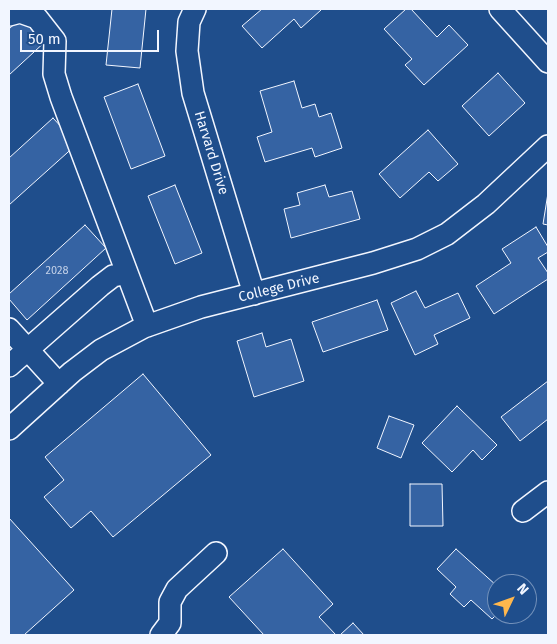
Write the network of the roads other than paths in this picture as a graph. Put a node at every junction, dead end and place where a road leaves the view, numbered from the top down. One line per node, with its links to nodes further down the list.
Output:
1 (195, 9): 7 (street, Harvard Drive)
2 (500, 9): 4 (street)
3 (9, 15): 6 (street)
4 (548, 62)
5 (548, 146): 7 (street, College Drive)
6 (128, 273): 8 (street); 10 (street)
7 (254, 294): 8 (street, College Drive)
8 (148, 326): 12 (street, College Drive)
9 (9, 329): 10 (street)
10 (27, 349): 11 (street); 12 (street)
11 (9, 366)
12 (59, 384): 13 (street, College Drive)
13 (9, 429)
14 (548, 492): 15 (street)
15 (523, 511)
16 (216, 553): 17 (street)
17 (161, 635)

